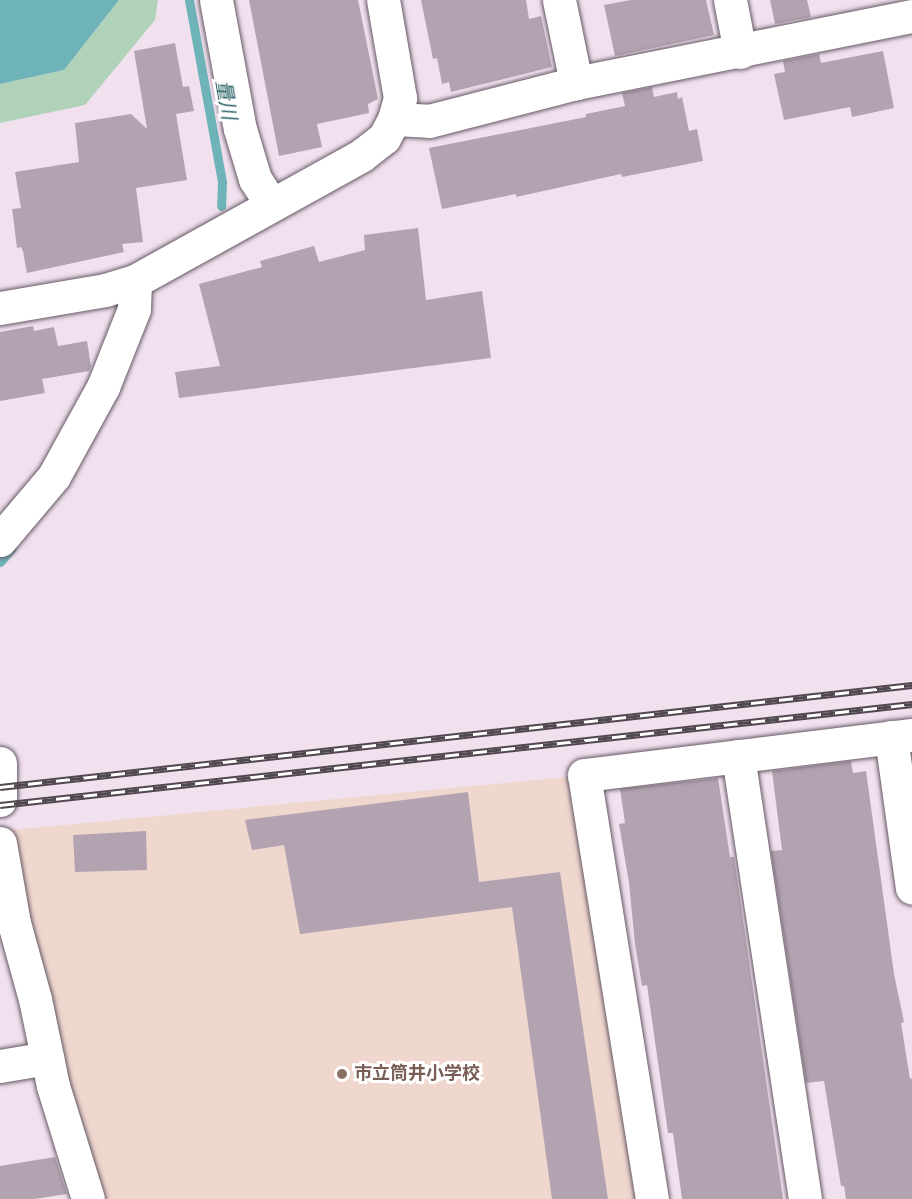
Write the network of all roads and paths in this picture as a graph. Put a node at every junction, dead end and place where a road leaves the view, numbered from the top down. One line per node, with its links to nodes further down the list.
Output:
1 (216, 0): 9 (street)
2 (383, 0): 8 (street)
3 (559, 0): 7 (street)
4 (729, 0): 6 (street)
5 (907, 11): 6 (street)
6 (740, 52): 7 (street)
7 (576, 83): 8 (street)
8 (394, 119): 9 (street)
9 (272, 205): 10 (street)
10 (135, 282): 11 (street); 12 (street)
11 (0, 308)
12 (0, 540)
13 (901, 736): 14 (street); 18 (street)
14 (738, 756): 22 (street); 23 (street)
15 (0, 763): 16 (street)
16 (0, 800)
17 (0, 843): 19 (street)
18 (912, 888)
19 (47, 1058): 20 (street); 21 (street)
20 (0, 1066)
21 (88, 1199)
22 (652, 1199)
23 (804, 1199)

